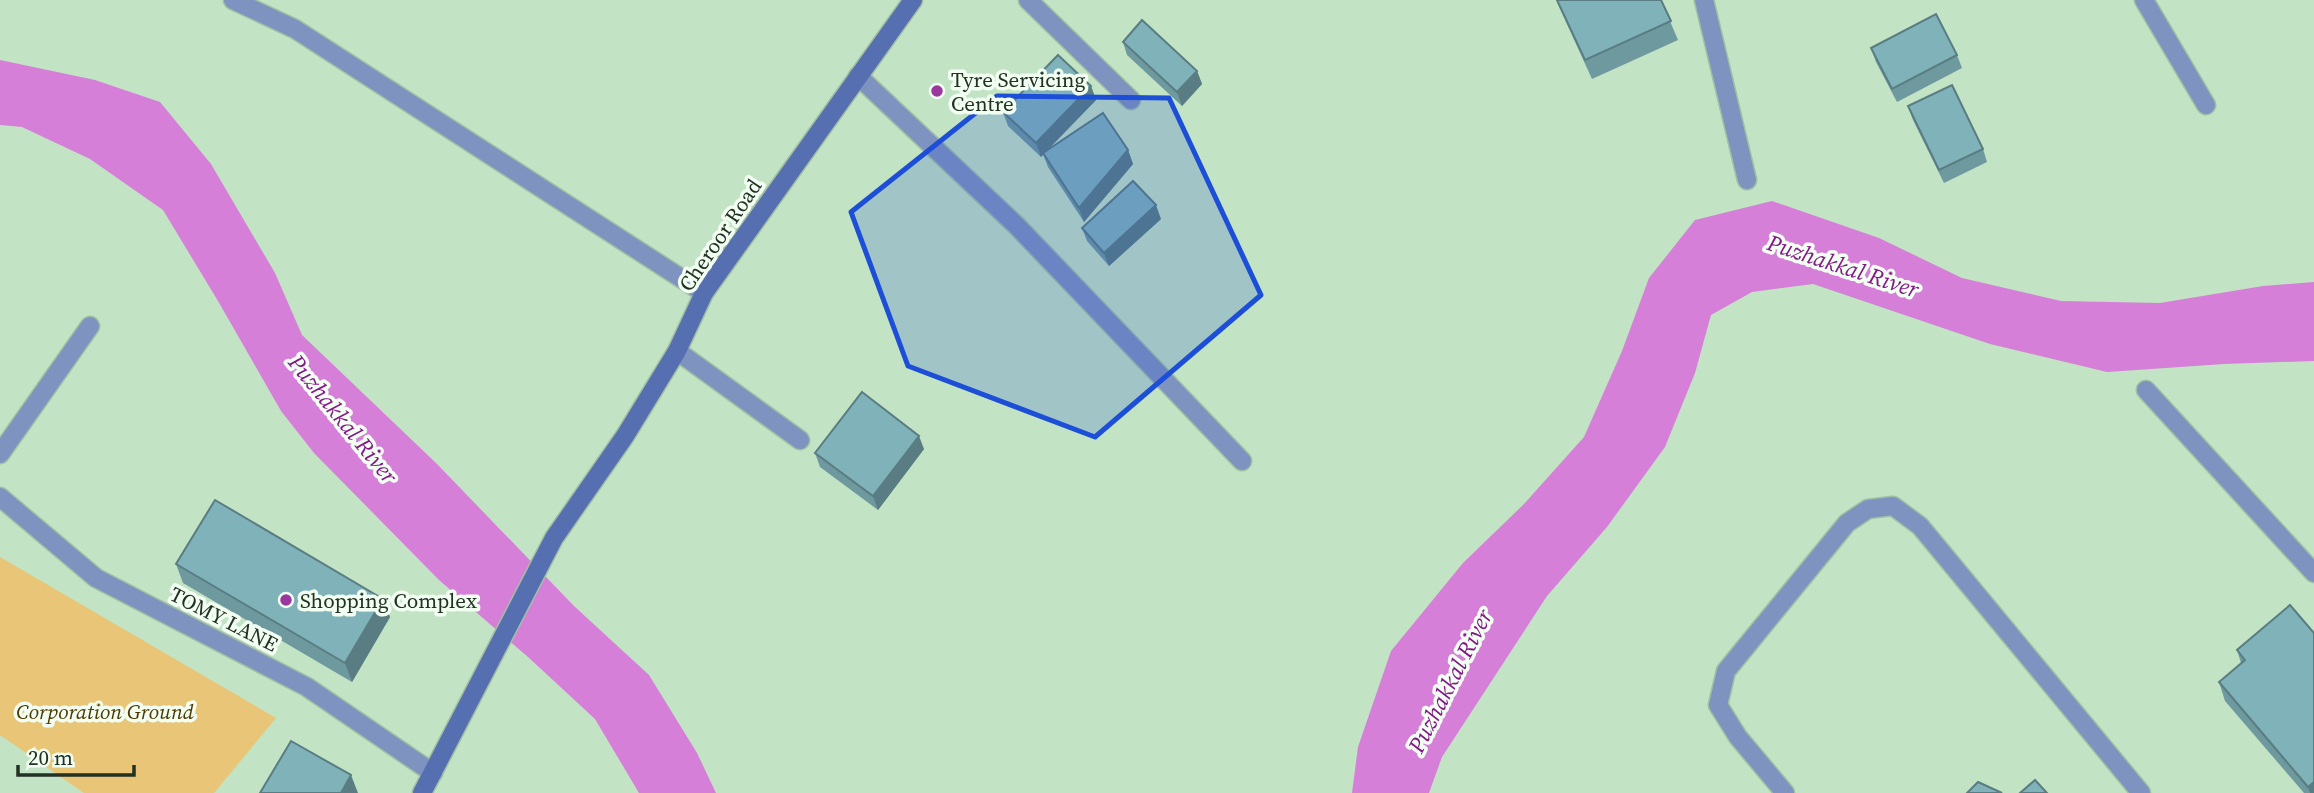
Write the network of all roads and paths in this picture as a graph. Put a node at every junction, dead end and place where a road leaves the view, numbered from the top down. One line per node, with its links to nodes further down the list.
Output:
1 (233, 0): 10 (street)
2 (913, 0): 6 (main road, Cheroor Road)
3 (1028, 0): 7 (street)
4 (1704, 0): 9 (street)
5 (2144, 0): 8 (street)
6 (858, 76): 10 (main road, Cheroor Road); 16 (street)
7 (1131, 100)
8 (2206, 105)
9 (1747, 180)
10 (704, 293): 12 (main road, Cheroor Road)
11 (90, 326): 15 (street)
12 (677, 351): 14 (street); 19 (main road, Cheroor Road)
13 (2146, 390): 18 (street)
14 (800, 440)
15 (0, 454)
16 (1242, 461)
17 (0, 497): 19 (street, TOMY LANE)
18 (2314, 573)
19 (433, 773): 20 (main road)
20 (422, 793)
21 (1786, 793): 22 (street)
22 (2141, 793)

